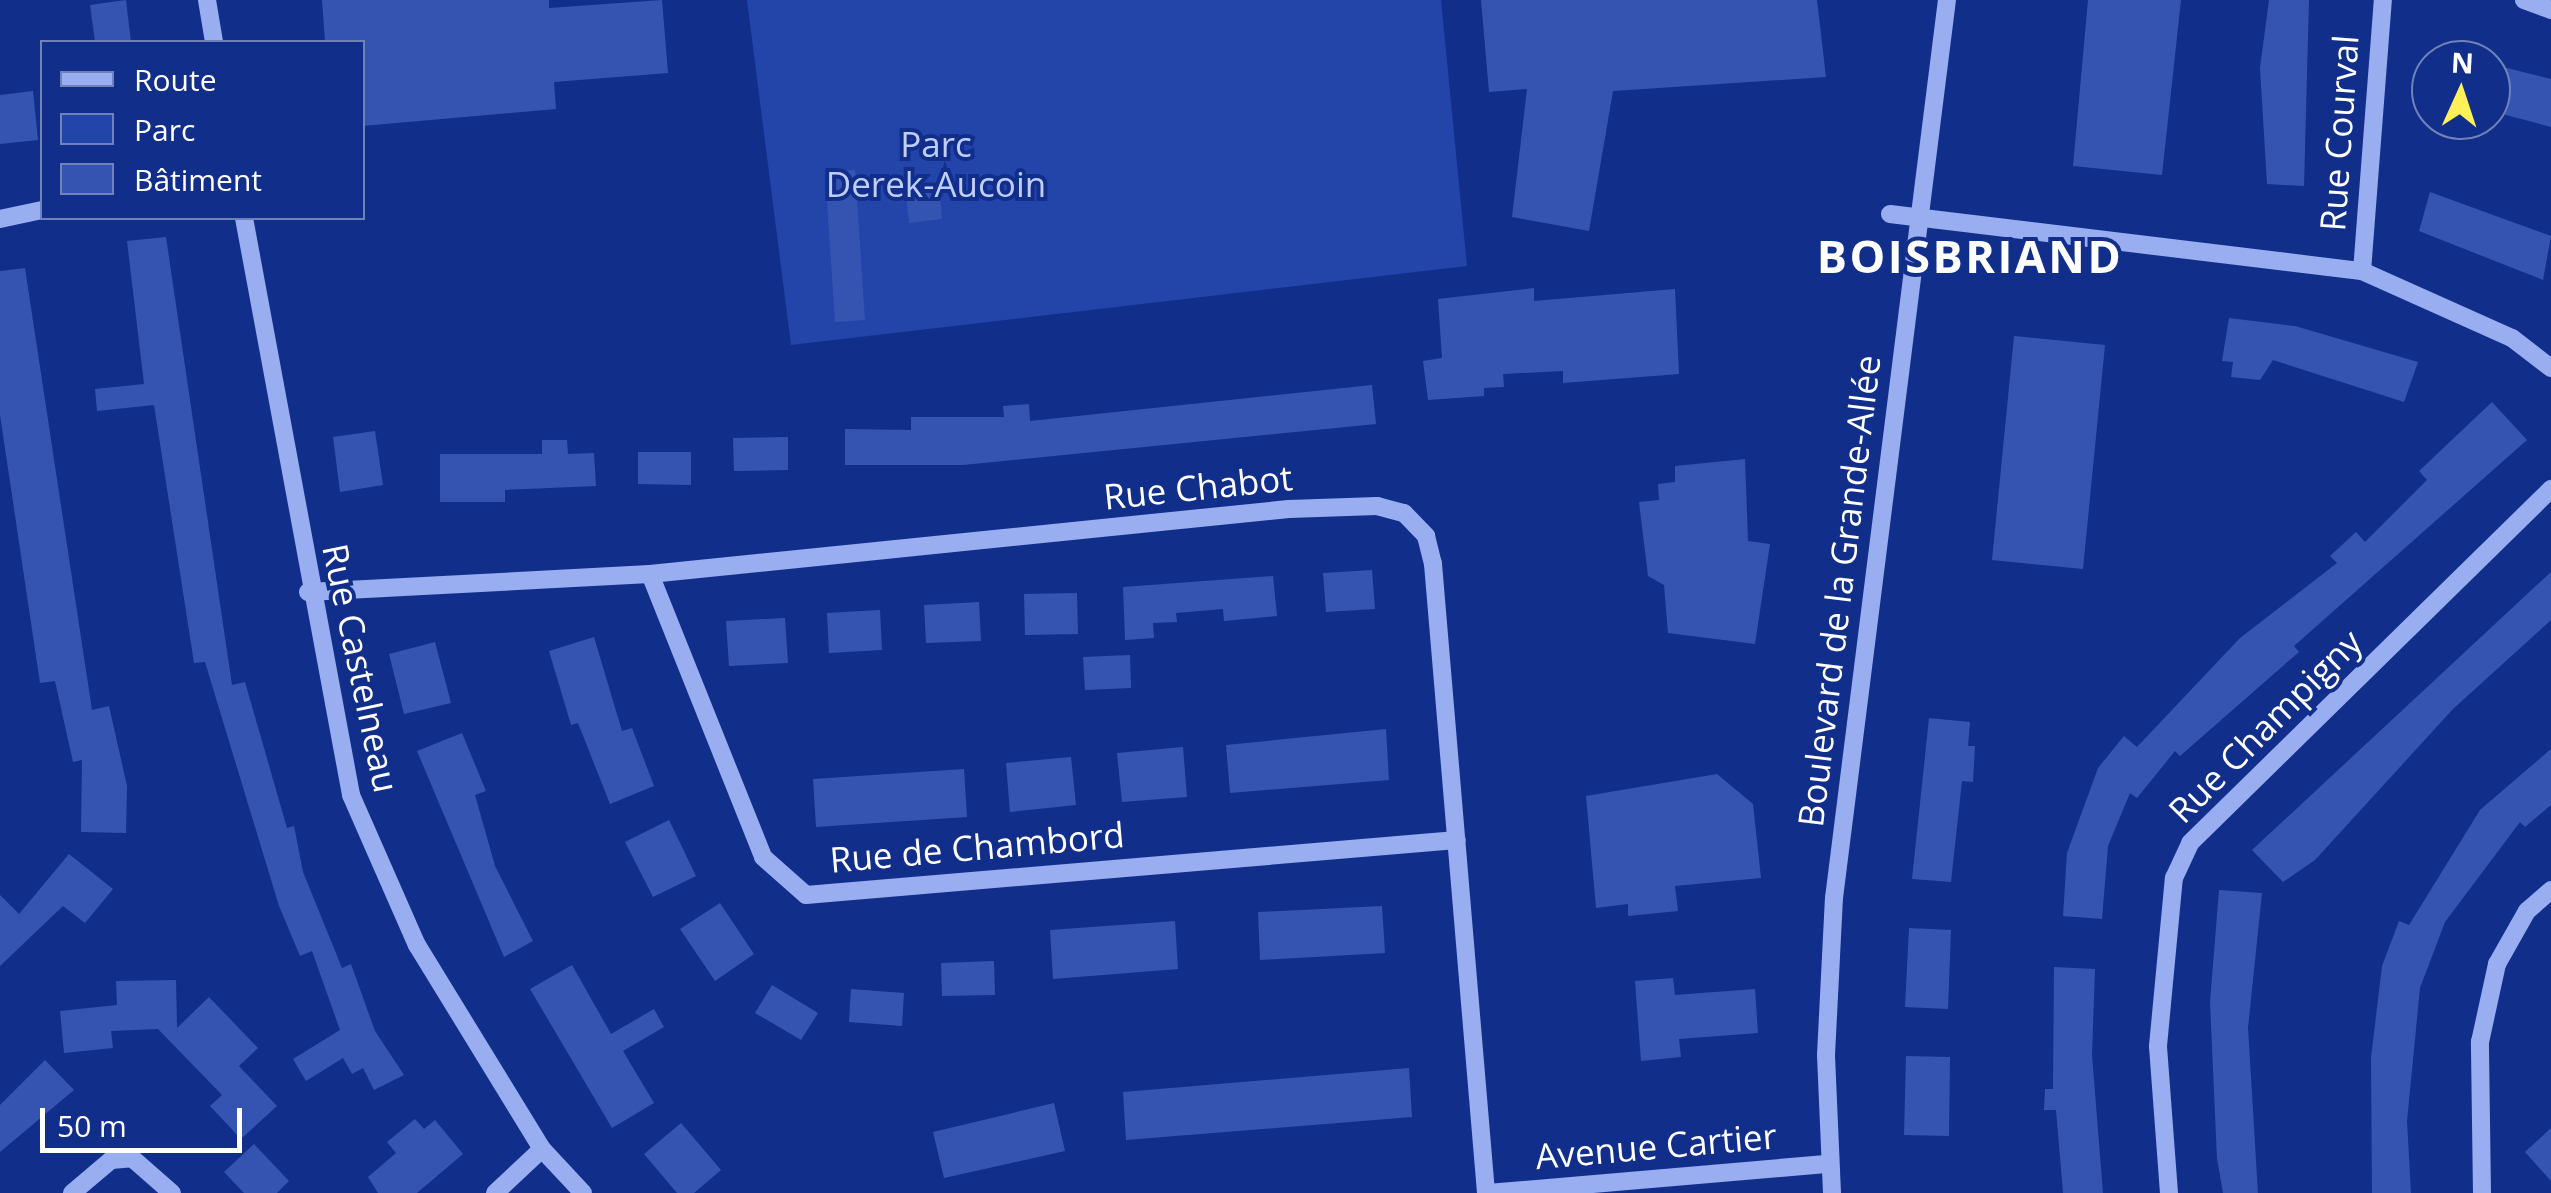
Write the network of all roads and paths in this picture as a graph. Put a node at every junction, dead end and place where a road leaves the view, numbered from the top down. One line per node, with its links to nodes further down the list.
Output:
1 (207, 0): 6 (street)
2 (1947, 0): 10 (street, Boulevard de la Grande-Allée)
3 (2383, 0): 12 (street, Rue Courval)
4 (2524, 0): 5 (street)
5 (2551, 10)
6 (214, 40)
7 (40, 210): 9 (street)
8 (1890, 214): 10 (street)
9 (0, 218)
10 (1920, 218): 12 (street); 20 (street, Boulevard de la Grande-Allée)
11 (244, 220): 16 (street, Rue Castelneau)
12 (2362, 270): 13 (street)
13 (2551, 368)
14 (2551, 489): 27 (street, Rue Champigny)
15 (650, 574): 16 (street, Rue Chabot); 17 (street, Rue de Chambord); 17 (street, Rue Chabot)
16 (308, 592): 19 (street, Rue Castelneau)
17 (1456, 840): 25 (street, Rue Chabot)
18 (2551, 890): 28 (street)
19 (542, 1149): 23 (street); 24 (street, Rue Castelneau)
20 (1829, 1164): 25 (street, Avenue Cartier); 26 (street, Boulevard de la Grande-Allée)
21 (72, 1193): 22 (street)
22 (172, 1193)
23 (495, 1193)
24 (583, 1193)
25 (1487, 1193)
26 (1832, 1193)
27 (2169, 1193)
28 (2482, 1193)

